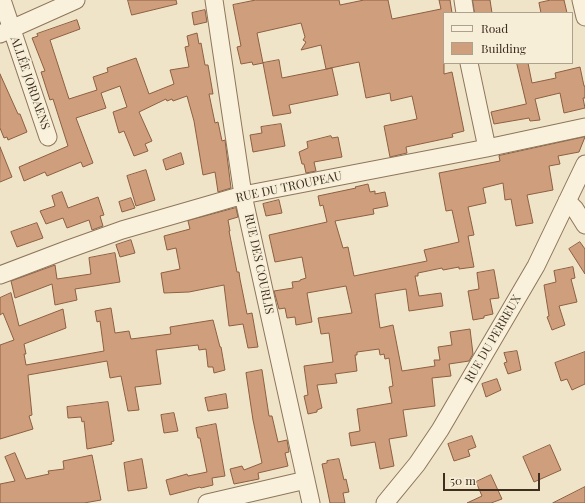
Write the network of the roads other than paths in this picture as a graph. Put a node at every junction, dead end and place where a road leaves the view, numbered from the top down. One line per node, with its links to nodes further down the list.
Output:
1 (2, 0): 8 (street, ALLÉE JORDAENS)
2 (76, 0): 8 (street, ALLÉE JORDAENS)
3 (214, 0): 14 (street, RUE DES COURLIS)
4 (462, 0): 6 (street)
5 (581, 0): 7 (street)
6 (465, 12)
7 (585, 18)
8 (6, 31): 11 (street, ALLÉE JORDAENS)
9 (469, 64): 12 (street)
10 (585, 127): 12 (street, RUE DU TROUPEAU)
11 (48, 138)
12 (487, 148): 14 (street, RUE DU TROUPEAU)
13 (585, 164): 15 (street, RUE DU PERREUX)
14 (244, 195): 17 (street, RUE DU TROUPEAU); 18 (street, RUE DES COURLIS)
15 (567, 201): 16 (street); 21 (street, RUE DU PERREUX)
16 (585, 225)
17 (0, 275)
18 (306, 480): 19 (street); 20 (street, RUE DES COURLIS)
19 (207, 503)
20 (311, 503)
21 (385, 503)

